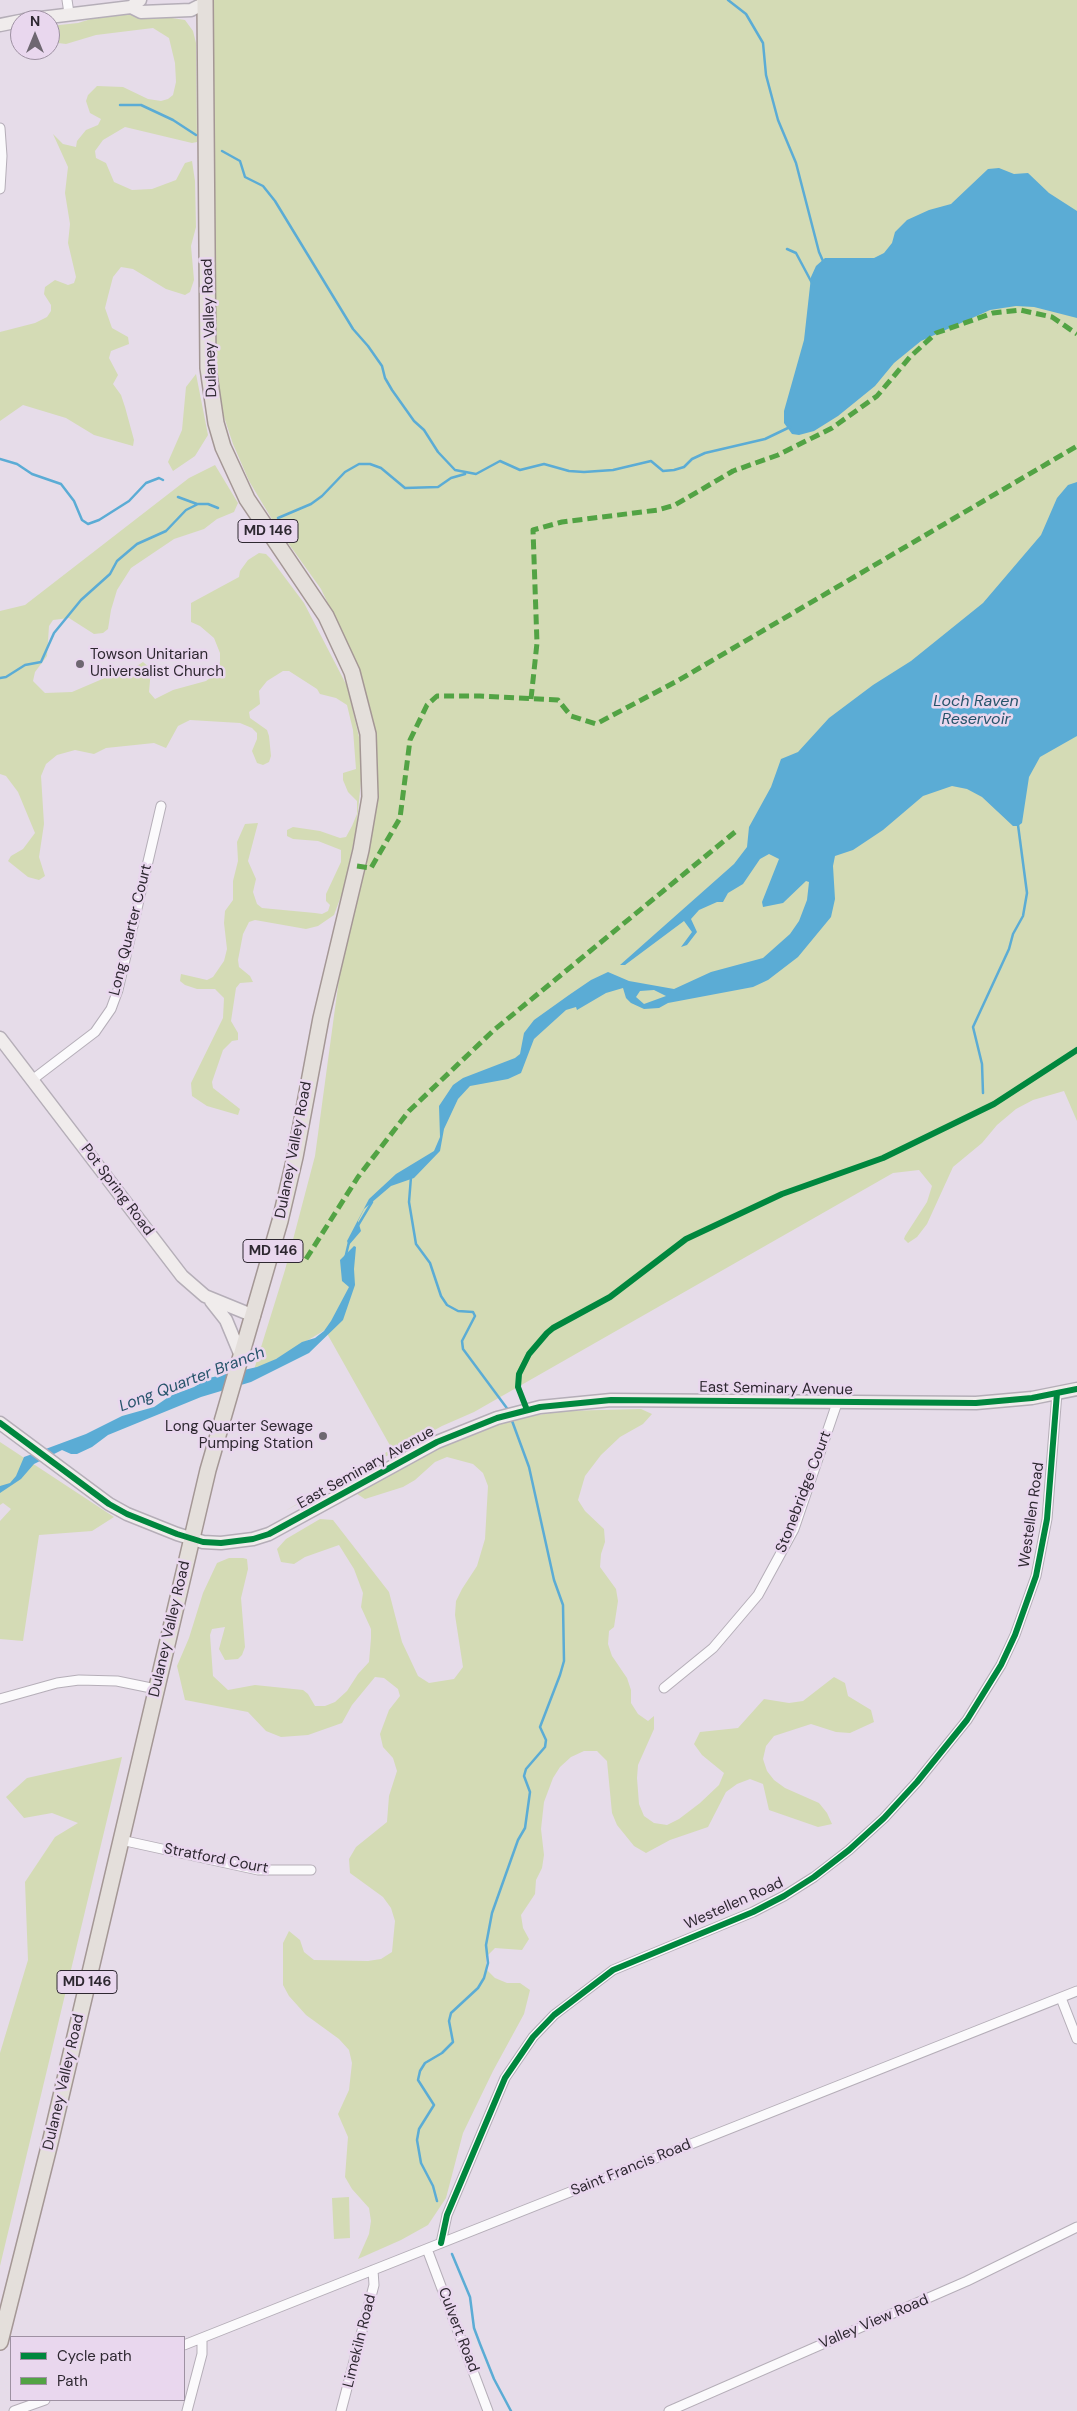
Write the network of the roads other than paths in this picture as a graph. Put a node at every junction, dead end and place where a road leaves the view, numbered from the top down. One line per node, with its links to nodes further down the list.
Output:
1 (203, 1): 2 (street); 11 (main road, Dulaney Valley Road / MD 146)
2 (136, 3): 3 (street)
3 (68, 6): 4 (street)
4 (55, 10)
5 (0, 128): 6 (street)
6 (0, 189)
7 (161, 806): 9 (street, Long Quarter Court)
8 (0, 1038): 9 (street, Pot Spring Road)
9 (32, 1080): 10 (street, Pot Spring Road)
10 (205, 1296): 11 (street, Pot Spring Road); 12 (street)
11 (254, 1316): 12 (main road, Dulaney Valley Road / MD 146)
12 (241, 1356): 17 (main road, Dulaney Valley Road / MD 146)
13 (1077, 1389): 14 (street, East Seminary Avenue)
14 (1057, 1393): 15 (street, East Seminary Avenue); 27 (street, Westellen Road)
15 (837, 1403): 17 (street, East Seminary Avenue); 18 (street, Stonebridge Court)
16 (0, 1423): 17 (street, East Seminary Avenue)
17 (192, 1539): 19 (main road, Dulaney Valley Road / MD 146)
18 (664, 1688)
19 (156, 1689): 20 (street); 21 (main road, Dulaney Valley Road / MD 146)
20 (0, 1699)
21 (121, 1840): 22 (street, Stratford Court); 31 (main road, Dulaney Valley Road / MD 146)
22 (311, 1870)
23 (1077, 1991): 24 (street, Saint Francis Road)
24 (1061, 1998): 25 (street); 27 (street, Saint Francis Road)
25 (1077, 2039)
26 (1077, 2227): 38 (street, Valley View Road)
27 (441, 2243): 28 (street, Saint Francis Road)
28 (427, 2249): 29 (street, Saint Francis Road); 37 (street, Culvert Road)
29 (373, 2270): 30 (street, Saint Francis Road); 36 (street, Limekiln Road)
30 (202, 2338): 32 (street, Saint Francis Road); 35 (street)
31 (0, 2342)
32 (185, 2345)
33 (42, 2401): 34 (street)
34 (14, 2411)
35 (188, 2411)
36 (341, 2411)
37 (488, 2411)
38 (668, 2411)

